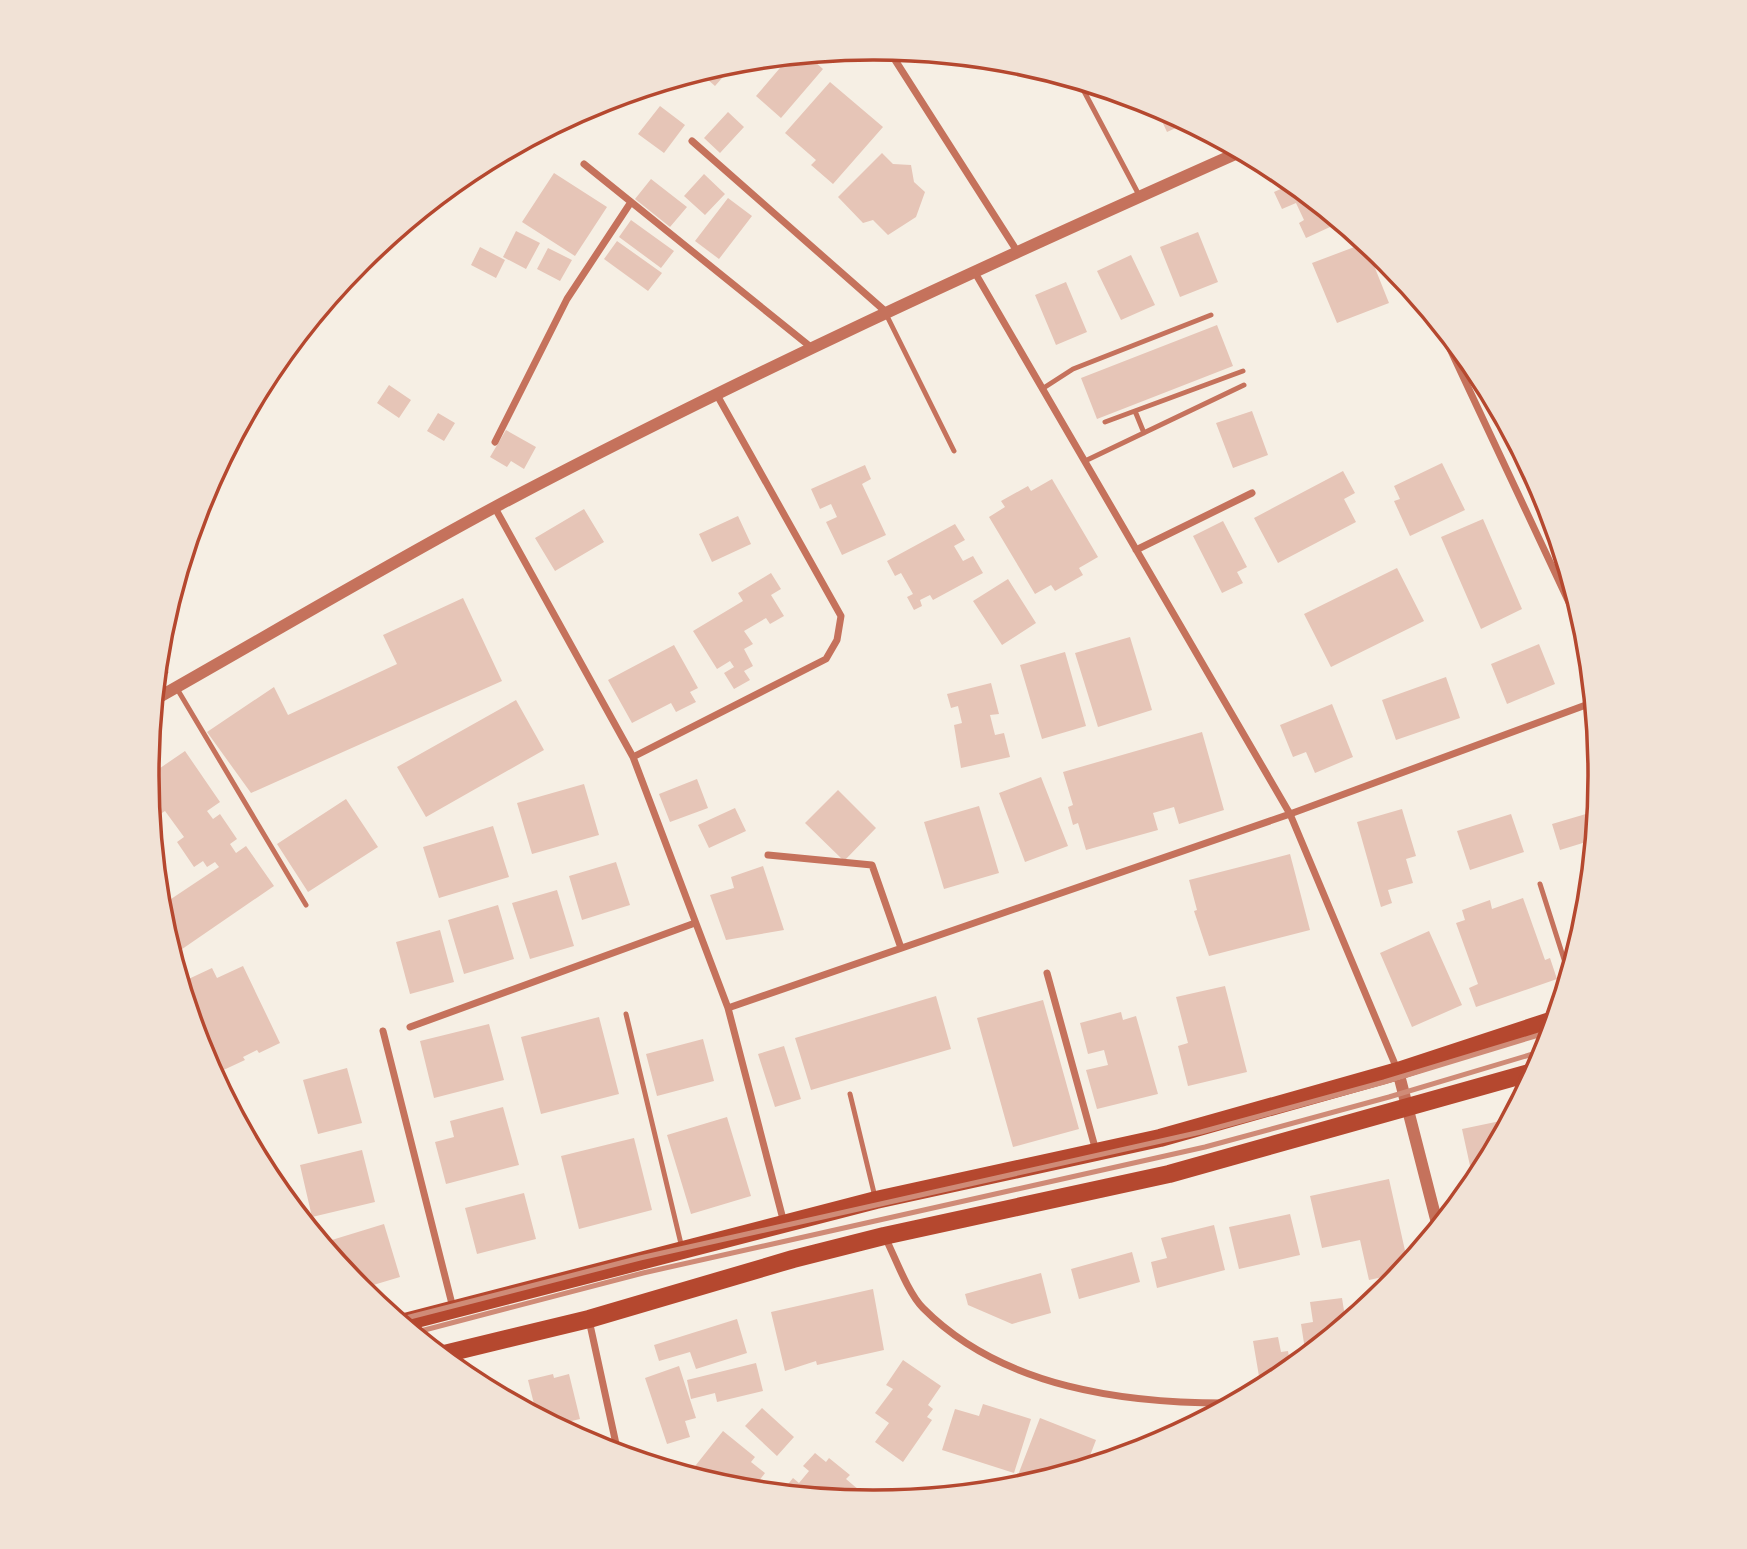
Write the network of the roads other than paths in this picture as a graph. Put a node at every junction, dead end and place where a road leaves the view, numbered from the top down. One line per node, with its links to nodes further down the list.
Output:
1 (894, 60): 8 (street)
2 (1084, 91): 6 (lane)
3 (692, 141): 10 (street)
4 (1232, 156): 6 (street)
5 (584, 164): 7 (street)
6 (1140, 196): 8 (street)
7 (631, 202): 12 (street); 23 (street)
8 (1017, 251): 9 (street)
9 (973, 271): 10 (street); 17 (street)
10 (885, 311): 12 (street); 24 (lane)
11 (1211, 315): 17 (lane)
12 (812, 348): 18 (street)
13 (1454, 357): 29 (street)
14 (1243, 371): 15 (lane)
15 (1208, 384): 19 (lane); 20 (lane)
16 (1244, 385): 19 (lane)
17 (1042, 389): 25 (street)
18 (717, 396): 27 (street); 33 (street)
19 (1213, 400): 22 (lane)
20 (1135, 411): 21 (lane); 22 (lane)
21 (1105, 422)
22 (1144, 433): 25 (lane)
23 (495, 442)
24 (954, 450)
25 (1084, 461): 28 (street)
26 (1252, 493): 28 (street)
27 (495, 508): 30 (street); 33 (street)
28 (1136, 550): 34 (street)
29 (1565, 595)
30 (176, 687): 31 (street); 37 (lane)
31 (164, 694)
32 (1585, 705): 34 (street)
33 (633, 757): 38 (street)
34 (1290, 814): 39 (street); 47 (street)
35 (768, 855): 39 (street)
36 (1540, 884): 40 (lane)
37 (306, 905)
38 (695, 923): 42 (street); 45 (street)
39 (901, 948): 42 (street)
40 (1564, 960)
41 (1047, 973): 51 (street)
42 (728, 1008): 54 (street)
43 (626, 1014): 56 (lane)
44 (1544, 1023): 47 (main road)
45 (410, 1027)
46 (383, 1031): 57 (street)
47 (1398, 1071): 50 (street); 51 (main road)
48 (1522, 1075): 50 (main road)
49 (850, 1094): 52 (lane)
50 (1408, 1107): 53 (street); 55 (main road)
51 (1096, 1151): 52 (main road)
52 (876, 1200): 54 (main road)
53 (1435, 1217)
54 (784, 1223): 56 (main road)
55 (884, 1236): 58 (main road); 61 (street)
56 (682, 1248): 57 (main road)
57 (453, 1308): 59 (main road)
58 (589, 1319): 60 (main road); 62 (street)
59 (412, 1320)
60 (452, 1352)
61 (1214, 1403)
62 (615, 1441)

